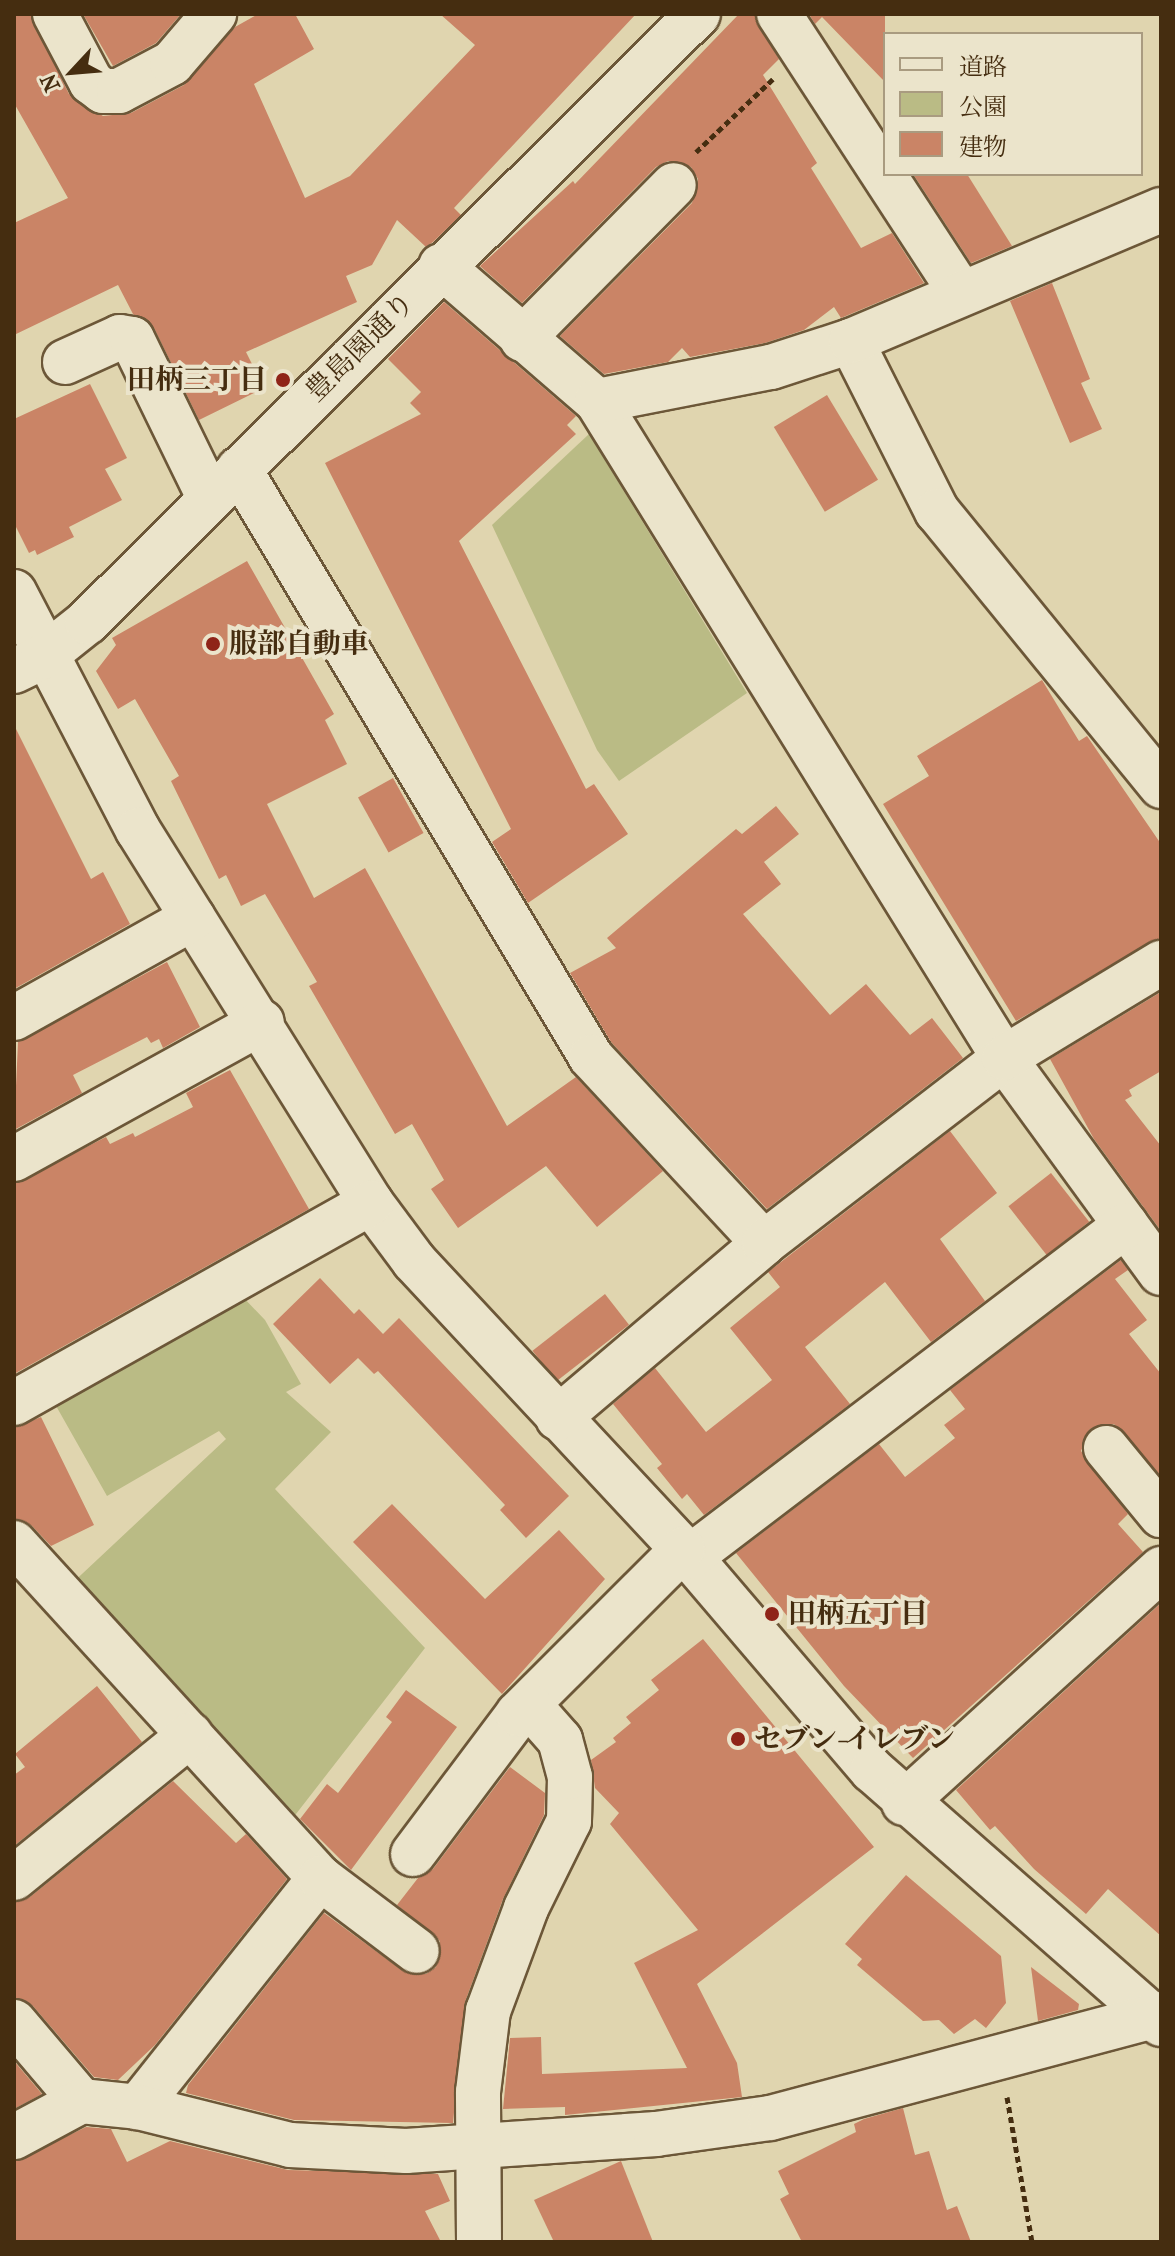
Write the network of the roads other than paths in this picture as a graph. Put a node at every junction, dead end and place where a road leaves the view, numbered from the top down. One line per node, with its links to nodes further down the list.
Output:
1 (55, 14): 2 (street)
2 (214, 14)
3 (698, 14): 9 (street, 豊島園通り)
4 (779, 14): 5 (street)
5 (883, 173)
6 (885, 176): 10 (street)
7 (674, 185): 11 (street)
8 (1161, 210): 10 (street)
9 (441, 266): 11 (street); 15 (street, 豊島園通り)
10 (960, 292): 12 (street)
11 (522, 339): 14 (street)
12 (851, 341): 14 (street); 18 (street)
13 (65, 362): 15 (street)
14 (597, 401): 23 (street)
15 (224, 484): 17 (street, 豊島園通り); 27 (street)
16 (14, 592): 17 (street)
17 (29, 664): 19 (street)
18 (1161, 786)
19 (193, 918): 21 (street); 22 (street)
20 (1161, 963): 23 (street)
21 (14, 1018)
22 (262, 1022): 24 (street); 25 (street)
23 (1004, 1058): 26 (street); 27 (street)
24 (14, 1159)
25 (371, 1203): 29 (street); 30 (street)
26 (1126, 1225): 28 (street); 34 (street)
27 (764, 1243): 30 (street)
28 (1161, 1273)
29 (14, 1403)
30 (558, 1418): 34 (street)
31 (1106, 1448): 32 (street)
32 (1161, 1515)
33 (14, 1543): 37 (street)
34 (687, 1553): 36 (street); 38 (street)
35 (1161, 1569): 38 (street)
36 (530, 1706): 39 (street); 48 (street)
37 (190, 1735): 40 (street); 41 (street)
38 (904, 1803): 43 (street)
39 (413, 1854)
40 (14, 1878)
41 (320, 1878): 42 (street); 46 (street)
42 (417, 1951)
43 (1158, 2018): 48 (street)
44 (14, 2022): 45 (street)
45 (81, 2101): 46 (street); 47 (street)
46 (138, 2107): 48 (street)
47 (14, 2137)
48 (478, 2144): 49 (street)
49 (479, 2242)

